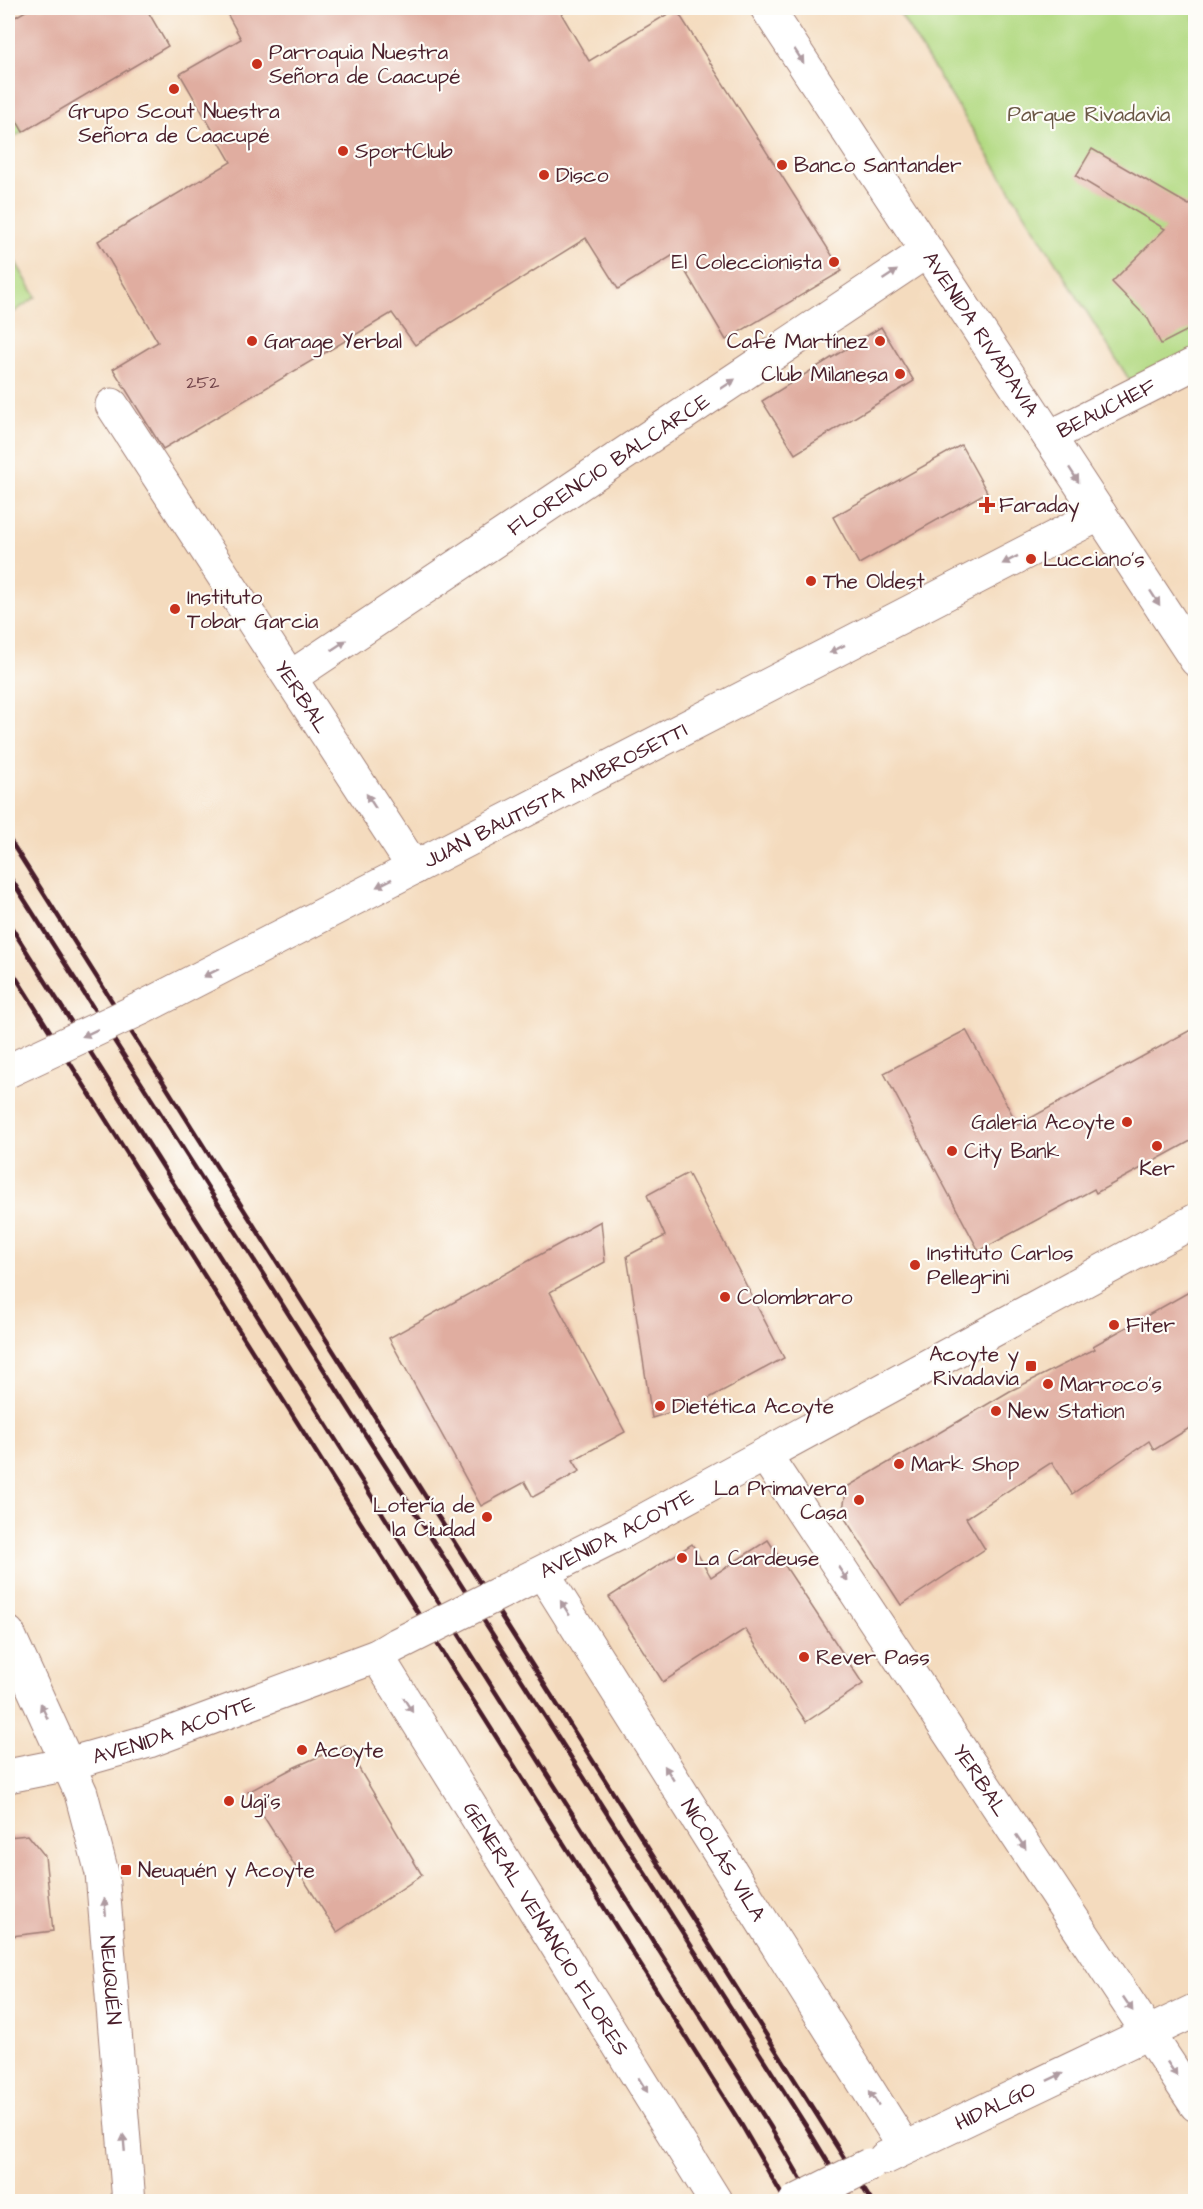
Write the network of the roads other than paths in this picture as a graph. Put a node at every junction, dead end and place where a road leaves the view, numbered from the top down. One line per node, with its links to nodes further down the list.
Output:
1 (767, 8): 2 (street, AVENIDA RIVADAVIA, one-way to 2)
2 (927, 251): 5 (street, AVENIDA RIVADAVIA); 8 (street, FLORENCIO BALCARCE, one-way to 2)
3 (1196, 363): 5 (street, BEAUCHEF)
4 (112, 405): 8 (street, YERBAL)
5 (1049, 437): 6 (street, AVENIDA RIVADAVIA, one-way to 6)
6 (1100, 514): 7 (street, AVENIDA RIVADAVIA, one-way to 7); 9 (street, JUAN BAUTISTA AMBROSETTI, one-way to 9)
7 (1196, 660)
8 (291, 677): 9 (street, YERBAL, one-way to 8)
9 (414, 868): 10 (street, JUAN BAUTISTA AMBROSETTI, one-way to 10, bridge)
10 (8, 1071)
11 (1196, 1220): 12 (street, AVENIDA ACOYTE)
12 (765, 1455): 13 (street, AVENIDA ACOYTE); 19 (street, YERBAL, one-way to 19)
13 (543, 1573): 15 (street, AVENIDA ACOYTE, bridge); 21 (street, NICOLÁS VILA, one-way to 13)
14 (8, 1633): 16 (street, NEUQUÉN, one-way to 14)
15 (386, 1651): 16 (street, AVENIDA ACOYTE); 23 (street, GENERAL VENANCIO FLORES, one-way to 23)
16 (68, 1764): 17 (street, AVENIDA ACOYTE); 22 (street, NEUQUÉN, one-way to 16)
17 (8, 1776)
18 (1196, 2010): 19 (street, HIDALGO)
19 (1148, 2033): 20 (street, YERBAL, one-way to 20); 21 (street, HIDALGO, one-way to 19)
20 (1196, 2105)
21 (905, 2148): 24 (street, HIDALGO, bridge)
22 (129, 2202)
23 (716, 2202)
24 (795, 2202)

